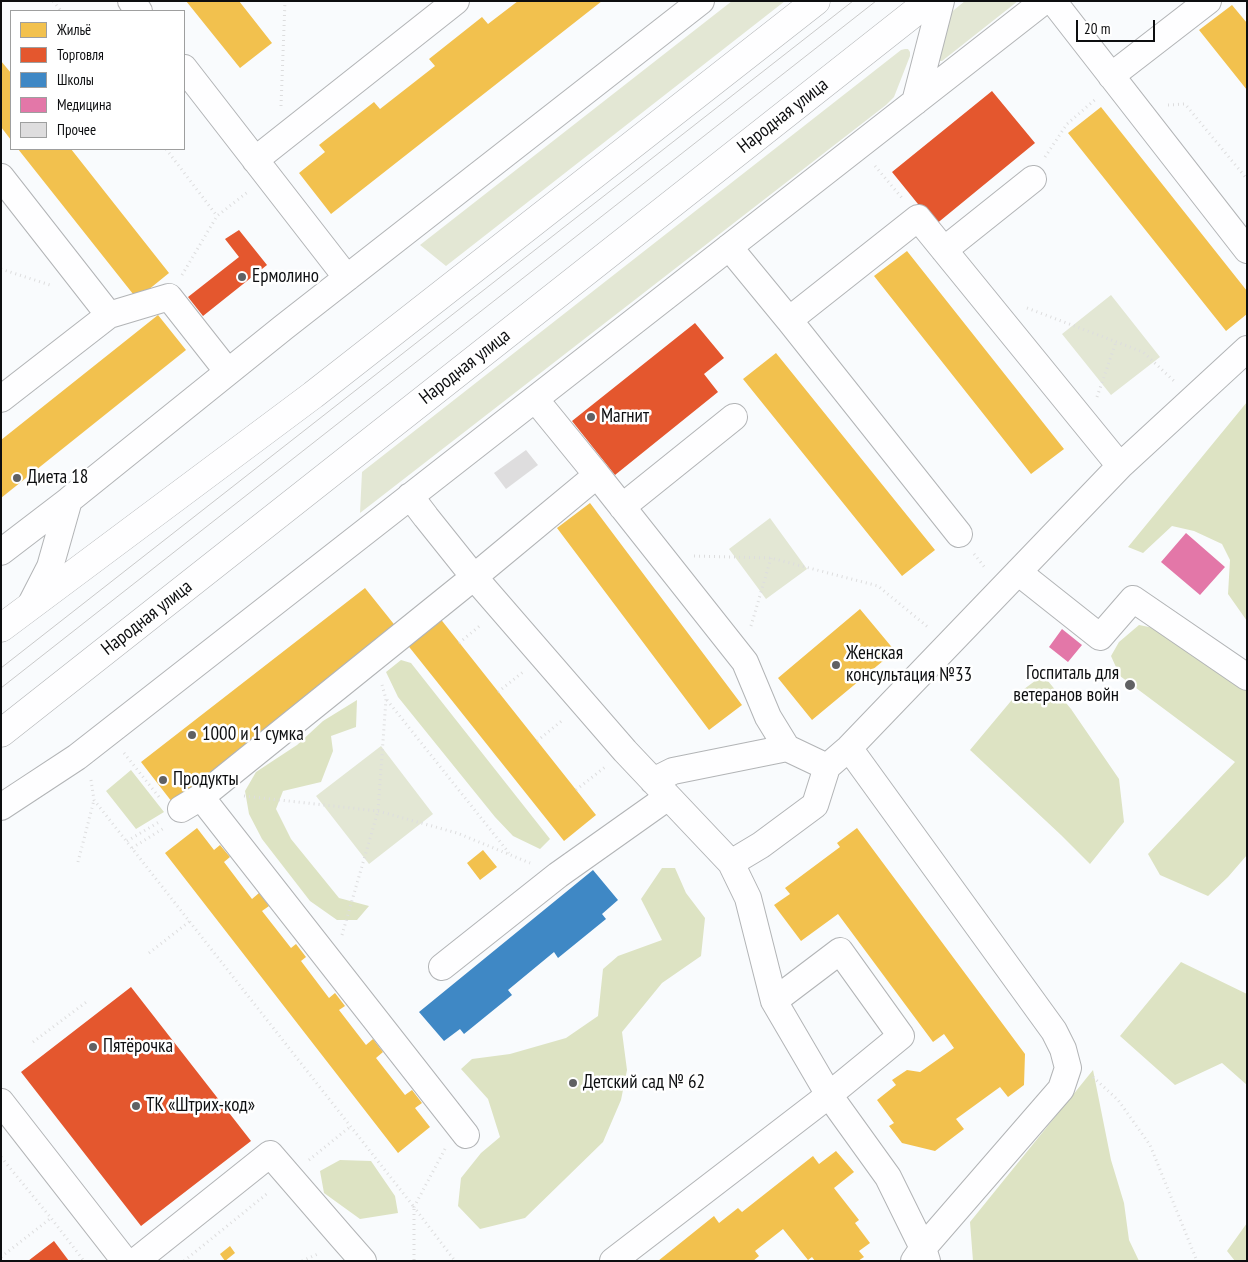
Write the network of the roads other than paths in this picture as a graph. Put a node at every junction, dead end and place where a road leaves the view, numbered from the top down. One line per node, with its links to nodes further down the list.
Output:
1 (456, 1): 12 (street)
2 (702, 1): 18 (street)
3 (816, 1): 35 (main road)
4 (928, 1): 38 (main road, Народная улица)
5 (941, 1): 11 (street)
6 (1044, 1): 11 (street)
7 (1053, 1): 10 (street)
8 (1208, 1): 10 (street)
9 (185, 69): 12 (street)
10 (1114, 79): 17 (street)
11 (915, 102): 15 (street)
12 (261, 168): 18 (street)
13 (1, 176): 19 (street)
14 (1033, 179): 16 (street)
15 (729, 247): 20 (street); 24 (street)
16 (944, 250): 20 (street); 26 (street)
17 (1247, 250)
18 (347, 278): 22 (street)
19 (110, 315): 22 (street); 23 (street)
20 (789, 320): 31 (street)
21 (1247, 349): 26 (street)
22 (228, 372): 29 (street)
23 (1, 399)
24 (535, 399): 27 (street); 28 (street)
25 (734, 417): 30 (street)
26 (1120, 466): 33 (street)
27 (597, 475): 30 (street); 34 (street)
28 (410, 496): 34 (street); 43 (street)
29 (69, 500): 32 (street); 35 (street)
30 (622, 506): 39 (street)
31 (959, 534)
32 (1, 552)
33 (1018, 572): 37 (street); 40 (street)
34 (474, 576): 42 (street); 49 (street)
35 (30, 606): 36 (main road)
36 (1, 628)
37 (1247, 677)
38 (1, 733)
39 (787, 748): 41 (street); 42 (street)
40 (850, 748): 41 (street); 50 (street)
41 (827, 767): 44 (street)
42 (661, 789): 44 (street); 45 (street)
43 (1, 807)
44 (732, 863): 46 (street)
45 (442, 967)
46 (774, 1001): 47 (street); 47 (street)
47 (829, 1095): 50 (street); 54 (street)
48 (1, 1102): 51 (street)
49 (462, 1129)
50 (921, 1256)
51 (125, 1261)
52 (136, 1261): 53 (street)
53 (363, 1261)
54 (613, 1261)

